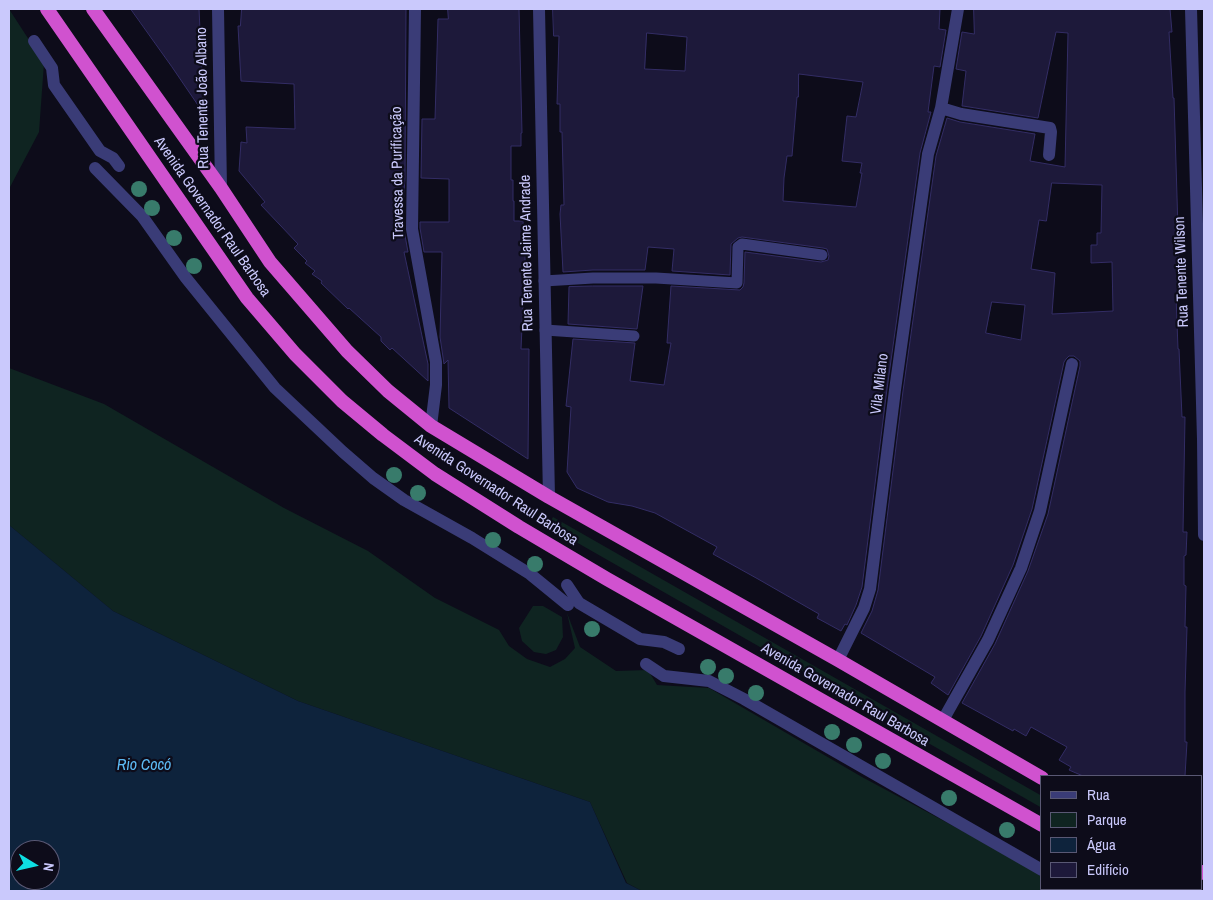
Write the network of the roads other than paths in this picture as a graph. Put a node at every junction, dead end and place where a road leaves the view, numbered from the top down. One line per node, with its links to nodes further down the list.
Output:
1 (47, 9): 30 (highway, Avenida Governador Raul Barbosa)
2 (93, 9): 13 (highway, Avenida Governador Raul Barbosa)
3 (218, 9): 13 (street, Rua Tenente João Albano)
4 (415, 9): 19 (street, Travessa da Purificação)
5 (538, 9): 15 (street, Rua Tenente Jaime Andrade)
6 (958, 9): 9 (street, Vila Milano)
7 (1191, 9): 20 (street, Rua Tenente Wilson)
8 (34, 41): 11 (street)
9 (940, 108): 10 (street); 26 (street, Vila Milano)
10 (1049, 155)
11 (118, 166)
12 (95, 168): 24 (street)
13 (221, 188): 19 (highway, Avenida Governador Raul Barbosa)
14 (822, 254): 15 (lane)
15 (544, 281): 16 (street, Rua Tenente Jaime Andrade)
16 (545, 330): 17 (lane); 21 (street, Rua Tenente Jaime Andrade)
17 (634, 336)
18 (1072, 364): 28 (street)
19 (431, 426): 21 (highway, Avenida Governador Raul Barbosa)
20 (1204, 439): 22 (street, Rua Tenente Wilson)
21 (549, 497): 26 (highway, Avenida Governador Raul Barbosa)
22 (1204, 535)
23 (567, 585): 25 (street)
24 (568, 605)
25 (679, 649)
26 (838, 660): 28 (highway, Avenida Governador Raul Barbosa)
27 (646, 664): 31 (street)
28 (943, 720): 29 (highway, Avenida Governador Raul Barbosa)
29 (1040, 777)
30 (1040, 824)
31 (1040, 869)

